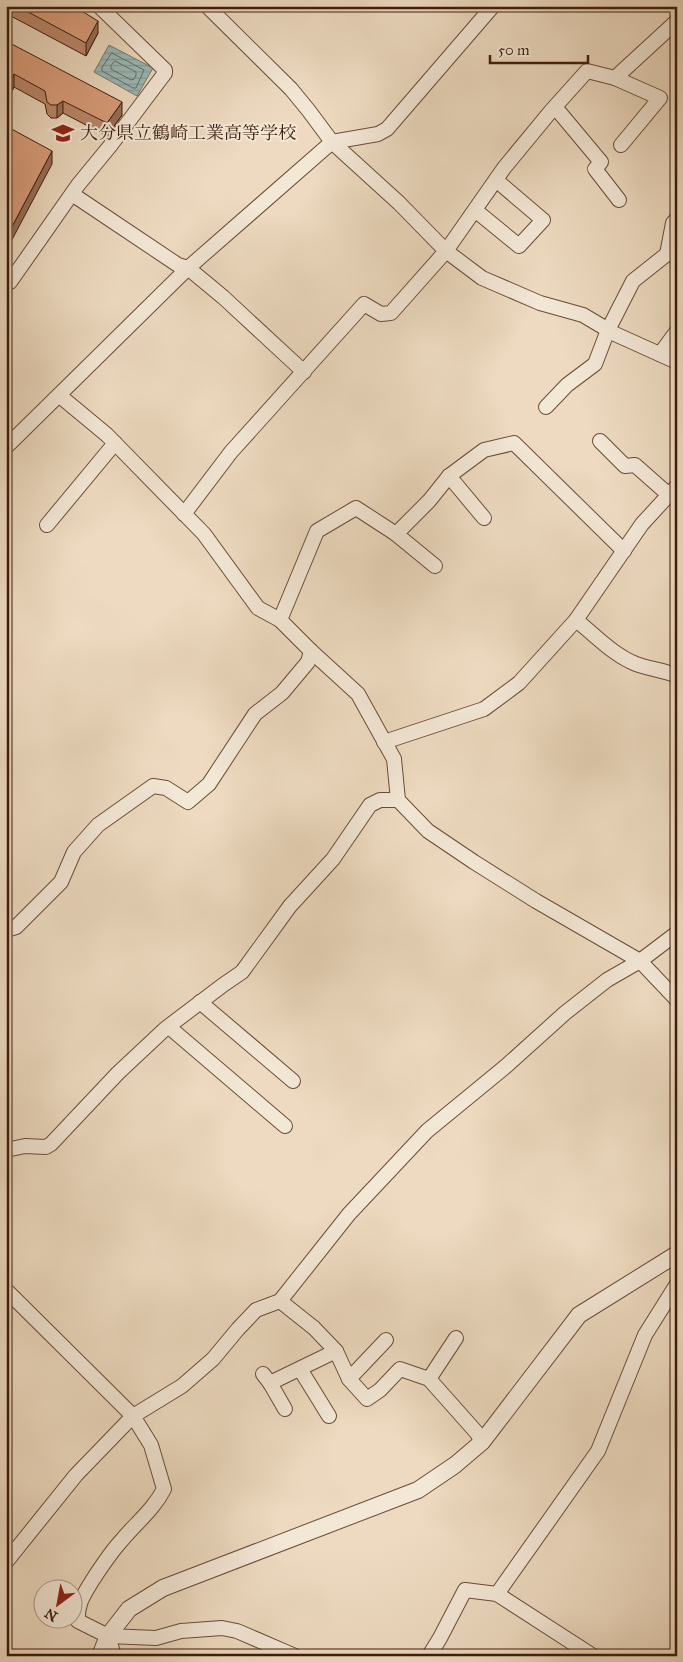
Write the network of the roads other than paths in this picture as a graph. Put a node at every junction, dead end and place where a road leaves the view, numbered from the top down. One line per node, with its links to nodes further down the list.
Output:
1 (99, 6): 10 (street)
2 (207, 6): 7 (street)
3 (492, 6): 7 (street)
4 (677, 21): 5 (street)
5 (615, 78): 6 (street); 8 (street)
6 (555, 107): 9 (street); 11 (street)
7 (332, 142): 14 (street); 16 (street)
8 (621, 145)
9 (496, 180): 12 (street); 12 (street)
10 (72, 194): 16 (street); 17 (street)
11 (619, 200)
12 (475, 210): 14 (street)
13 (677, 219): 15 (street)
14 (446, 251): 18 (street); 22 (street)
15 (672, 255): 18 (street)
16 (188, 268): 22 (street); 23 (street)
17 (6, 280)
18 (608, 330): 20 (street); 24 (street)
19 (677, 331): 20 (street)
20 (660, 354): 21 (street)
21 (677, 362)
22 (304, 372): 30 (street)
23 (60, 396): 26 (street); 27 (street)
24 (546, 407)
25 (600, 442): 29 (street)
26 (115, 443): 30 (street); 32 (street)
27 (6, 447)
28 (449, 476): 31 (street); 33 (street); 34 (street)
29 (673, 491): 34 (street)
30 (184, 514): 36 (street)
31 (484, 518)
32 (47, 525)
33 (396, 534): 35 (street); 36 (street)
34 (624, 551): 37 (street)
35 (435, 566)
36 (280, 620): 38 (street)
37 (576, 620): 39 (street); 40 (street)
38 (311, 651): 40 (street); 42 (street)
39 (677, 676)
40 (384, 742): 41 (street)
41 (398, 800): 44 (street); 46 (street)
42 (6, 930)
43 (677, 933): 44 (street)
44 (640, 961): 45 (street); 54 (street)
45 (677, 1000)
46 (200, 1002): 47 (street); 48 (street)
47 (169, 1026): 49 (street); 50 (street)
48 (293, 1081)
49 (285, 1126)
50 (10, 1145)
51 (677, 1254): 64 (street)
52 (677, 1284): 66 (street)
53 (6, 1290): 62 (street)
54 (280, 1301): 57 (street); 62 (street)
55 (456, 1338): 60 (street)
56 (386, 1340): 59 (street)
57 (336, 1351): 58 (street); 59 (street)
58 (300, 1369): 61 (street); 63 (street)
59 (349, 1379): 60 (street)
60 (429, 1379): 64 (street)
61 (285, 1409)
62 (133, 1416): 65 (street); 67 (street)
63 (329, 1416)
64 (482, 1442): 67 (street)
65 (6, 1562)
66 (497, 1594): 71 (street); 72 (street)
67 (108, 1636): 68 (street); 69 (street); 70 (street)
68 (100, 1656)
69 (114, 1656)
70 (295, 1656)
71 (429, 1656)
72 (593, 1656)

